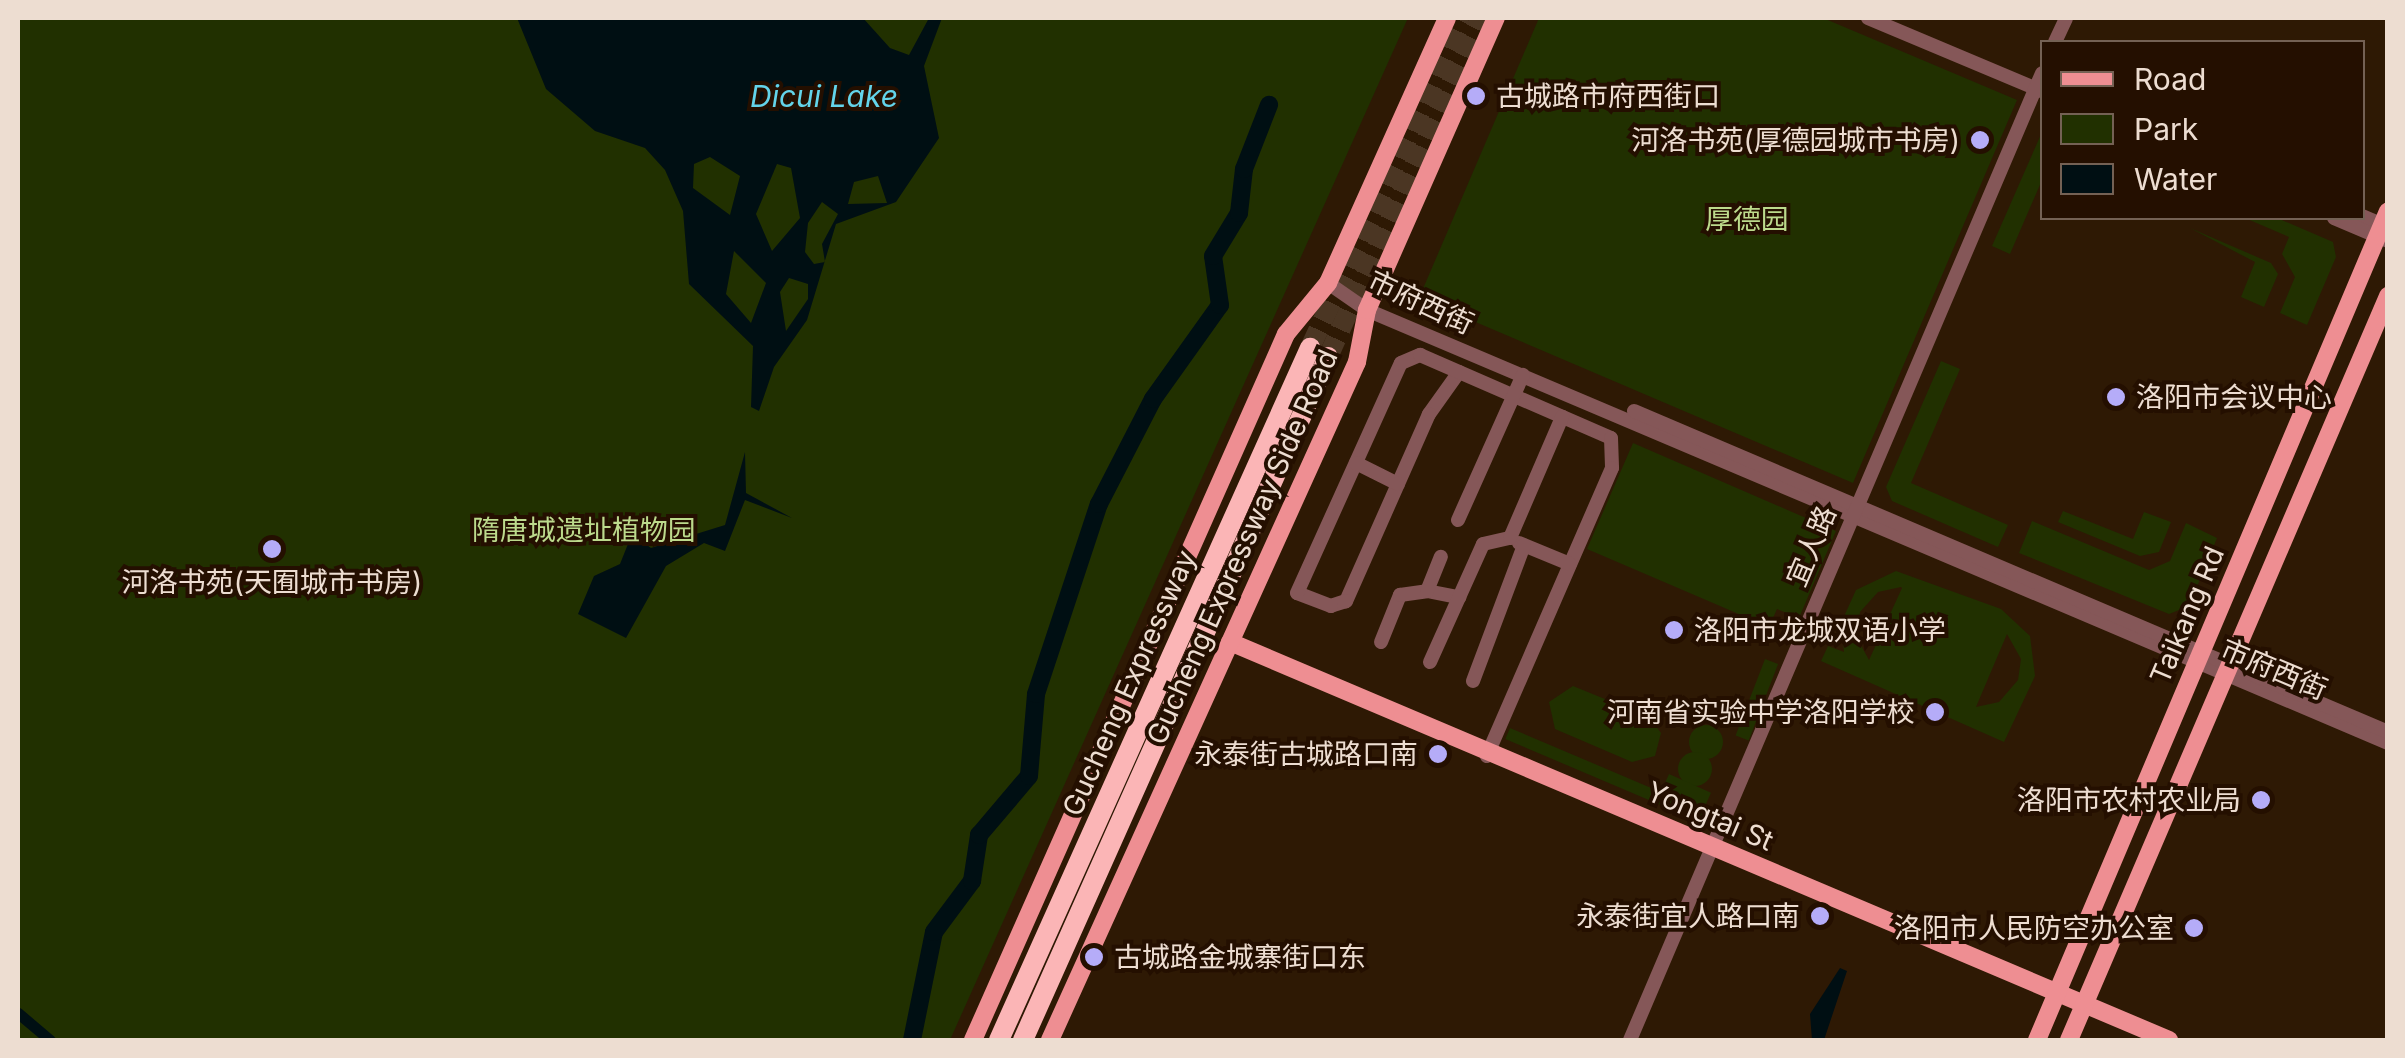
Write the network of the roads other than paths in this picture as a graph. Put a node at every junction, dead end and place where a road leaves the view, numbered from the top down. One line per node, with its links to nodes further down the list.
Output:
1 (1447, 18): 10 (main road, Gucheng Expressway Side Road)
2 (1496, 18): 12 (main road, Gucheng Expressway Side Road)
3 (1868, 18): 5 (street)
4 (1896, 19): 6 (street)
5 (2040, 84)
6 (2040, 84)
7 (2040, 86): 19 (street, 宜人路)
8 (2344, 220): 9 (street)
9 (2384, 228): 29 (main road, Taikang Rd)
10 (1328, 284): 12 (street, 市府西街); 39 (main road, Gucheng Expressway Side Road)
11 (2388, 296): 31 (main road)
12 (1369, 305): 14 (street, 市府西街); 19 (street, 市府西街); 28 (main road, Gucheng Expressway Side Road)
13 (1459, 372): 15 (street); 17 (street); 18 (street)
14 (1523, 374): 15 (street); 19 (street, 市府西街)
15 (1514, 397): 16 (street); 20 (street)
16 (1562, 417): 21 (street); 24 (street)
17 (1356, 464): 18 (street); 18 (street)
18 (1398, 484)
19 (1859, 510): 29 (street, 市府西街); 36 (street, 宜人路)
20 (1458, 520)
21 (1510, 538): 22 (street); 26 (street)
22 (1524, 546): 24 (street); 32 (street)
23 (1441, 557): 25 (street)
24 (1570, 564): 35 (street)
25 (1427, 591): 26 (street); 27 (street)
26 (1459, 597): 30 (street)
27 (1381, 642)
28 (1230, 644): 35 (main road, Yongtai St); 42 (main road, Gucheng Expressway Side Road)
29 (2200, 658): 31 (street, 市府西街); 37 (main road, Taikang Rd)
30 (1430, 662)
31 (2228, 669): 33 (street, 市府西街); 34 (street, 市府西街); 38 (main road)
32 (1473, 681)
33 (2388, 732)
34 (2388, 743)
35 (1488, 754): 36 (main road, Yongtai St)
36 (1714, 851): 37 (main road, Yongtai St); 43 (street, 宜人路)
37 (2056, 997): 38 (main road, Yongtai St); 44 (main road, Taikang Rd)
38 (2083, 1008): 45 (main road); 46 (main road, Yongtai St); 47 (main road, Yongtai St)
39 (973, 1040)
40 (999, 1040): 41 (highway, Gucheng Expressway)
41 (1023, 1040)
42 (1050, 1040)
43 (1634, 1040)
44 (2037, 1040)
45 (2069, 1040)
46 (2147, 1040)
47 (2169, 1040)

